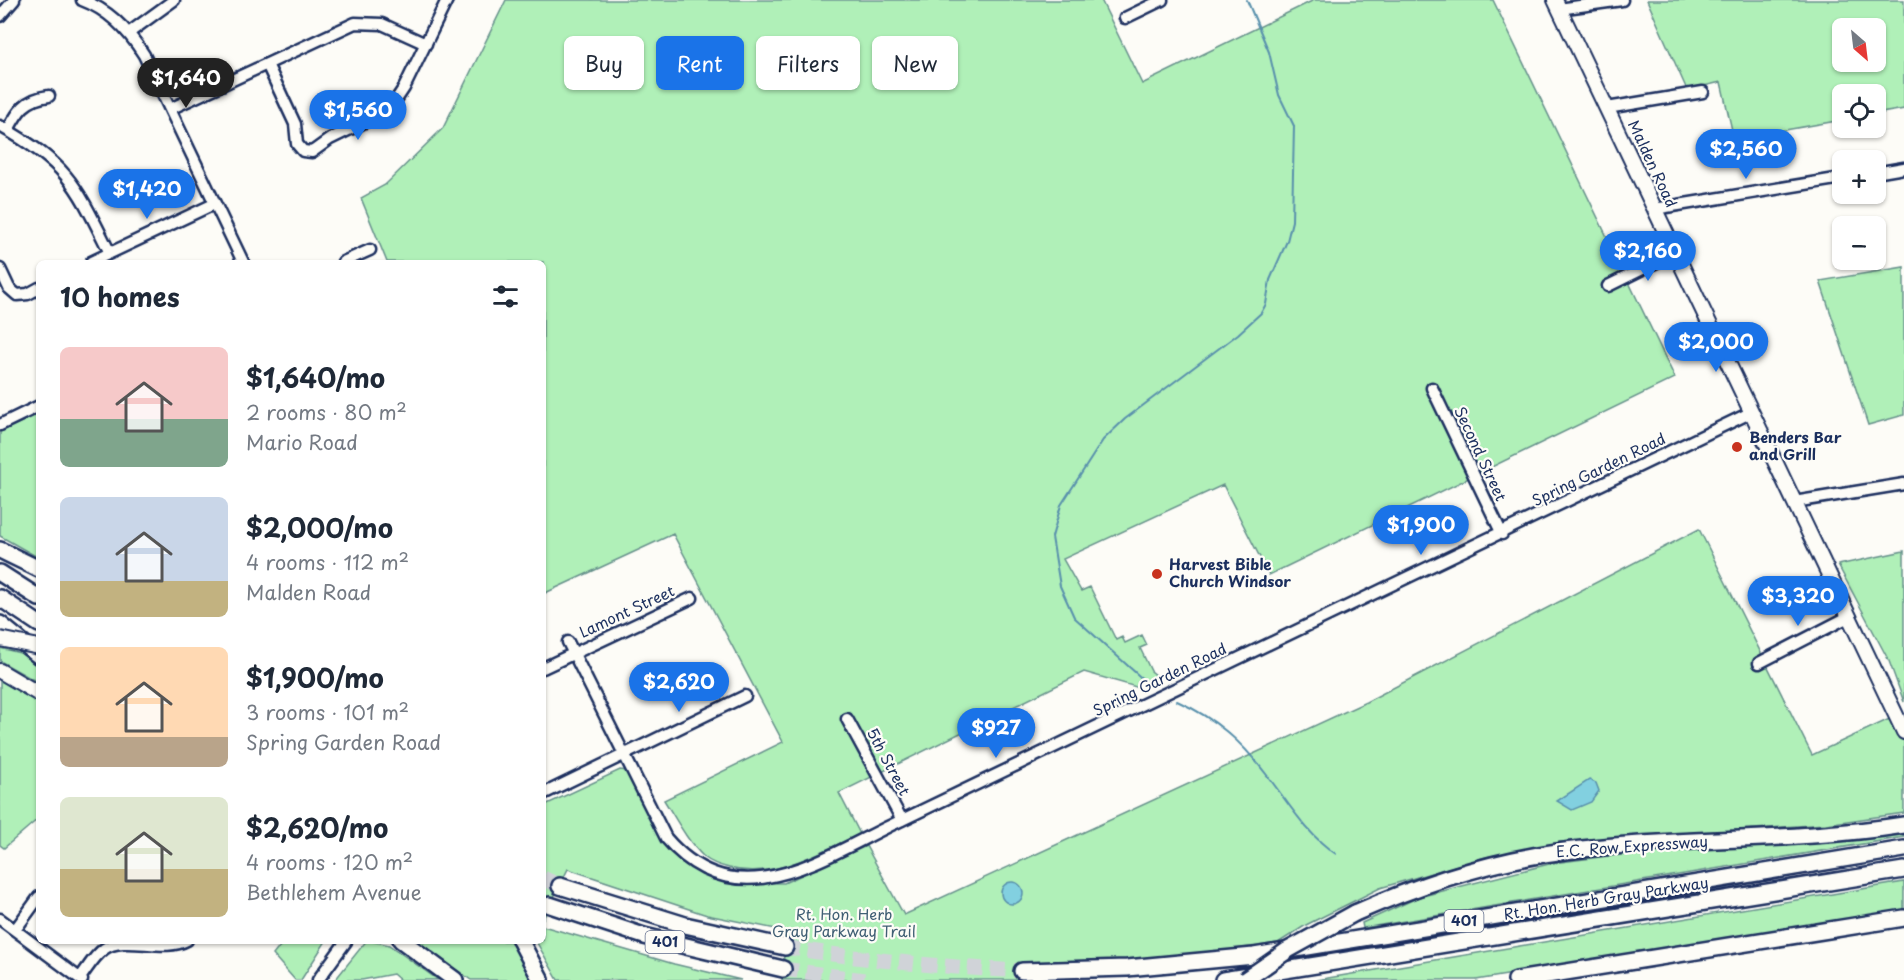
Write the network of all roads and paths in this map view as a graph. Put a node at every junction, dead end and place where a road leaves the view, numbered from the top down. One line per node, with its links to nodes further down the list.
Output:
1 (14, 0): 8 (street)
2 (82, 0): 10 (street)
3 (174, 0): 10 (street)
4 (447, 0): 11 (street)
5 (1162, 0): 9 (street)
6 (1622, 0): 7 (street)
7 (1557, 4): 15 (main road, Malden Road)
8 (0, 16)
9 (1125, 18)
10 (130, 32): 16 (street)
11 (426, 44): 12 (street); 12 (street)
12 (267, 64): 16 (street)
13 (1703, 93): 15 (street)
14 (49, 96): 17 (street)
15 (1607, 108): 22 (main road, Malden Road)
16 (170, 109): 21 (street)
17 (4, 128): 24 (street)
18 (1904, 168): 19 (street)
19 (1886, 171)
20 (1832, 180): 22 (street)
21 (214, 204): 24 (street); 27 (street)
22 (1654, 209): 25 (main road, Malden Road)
23 (370, 250): 28 (street)
24 (110, 253): 26 (street)
25 (1675, 253): 30 (street); 34 (main road, Malden Road)
26 (95, 260)
27 (242, 260)
28 (348, 260)
29 (0, 269): 31 (street)
30 (1608, 286)
31 (36, 290)
32 (1432, 388): 38 (street, Second Street)
33 (36, 407): 35 (street)
34 (1752, 412): 37 (main road, Malden Road); 38 (street, Spring Garden Road)
35 (0, 425)
36 (1904, 484): 37 (street)
37 (1794, 502): 45 (main road, Malden Road)
38 (1502, 534): 62 (street, Spring Garden Road)
39 (0, 550): 40 (highway)
40 (36, 568)
41 (0, 573): 42 (highway)
42 (36, 596)
43 (0, 598): 46 (highway)
44 (692, 598): 51 (street, Lamont Street)
45 (1850, 616): 53 (street); 59 (main road, Malden Road)
46 (36, 622)
47 (0, 624): 52 (highway)
48 (0, 639): 50 (main road, bridge)
49 (568, 642): 51 (street, Spring Garden Road)
50 (36, 646)
51 (574, 653): 54 (street, Lamont Street); 60 (street, Spring Garden Road)
52 (36, 654)
53 (1759, 663)
54 (546, 667)
55 (0, 671): 56 (main road)
56 (36, 691)
57 (746, 696): 60 (street)
58 (848, 719): 62 (street, 5th Street)
59 (1904, 732)
60 (624, 755): 61 (street); 62 (street, Spring Garden Road)
61 (546, 793)
62 (902, 820)
63 (1904, 825): 84 (highway, E.C. Row Expressway, bridge)
64 (1904, 849): 78 (highway, Rt. Hon. Herb Gray Parkway / 401)
65 (1904, 870): 83 (highway, Rt. Hon. Herb Gray Parkway / 401)
66 (560, 886): 76 (highway, 401)
67 (36, 901): 71 (street)
68 (550, 905): 77 (highway, 401)
69 (1904, 918): 85 (highway)
70 (0, 919): 71 (street)
71 (15, 930): 79 (street)
72 (177, 944): 79 (street)
73 (343, 944): 80 (street)
74 (406, 944): 81 (highway)
75 (522, 944): 82 (highway)
76 (785, 946)
77 (783, 969)
78 (1022, 971)
79 (81, 979)
80 (318, 980)
81 (455, 980)
82 (541, 980)
83 (1223, 980)
84 (1244, 980)
85 (1516, 980)

